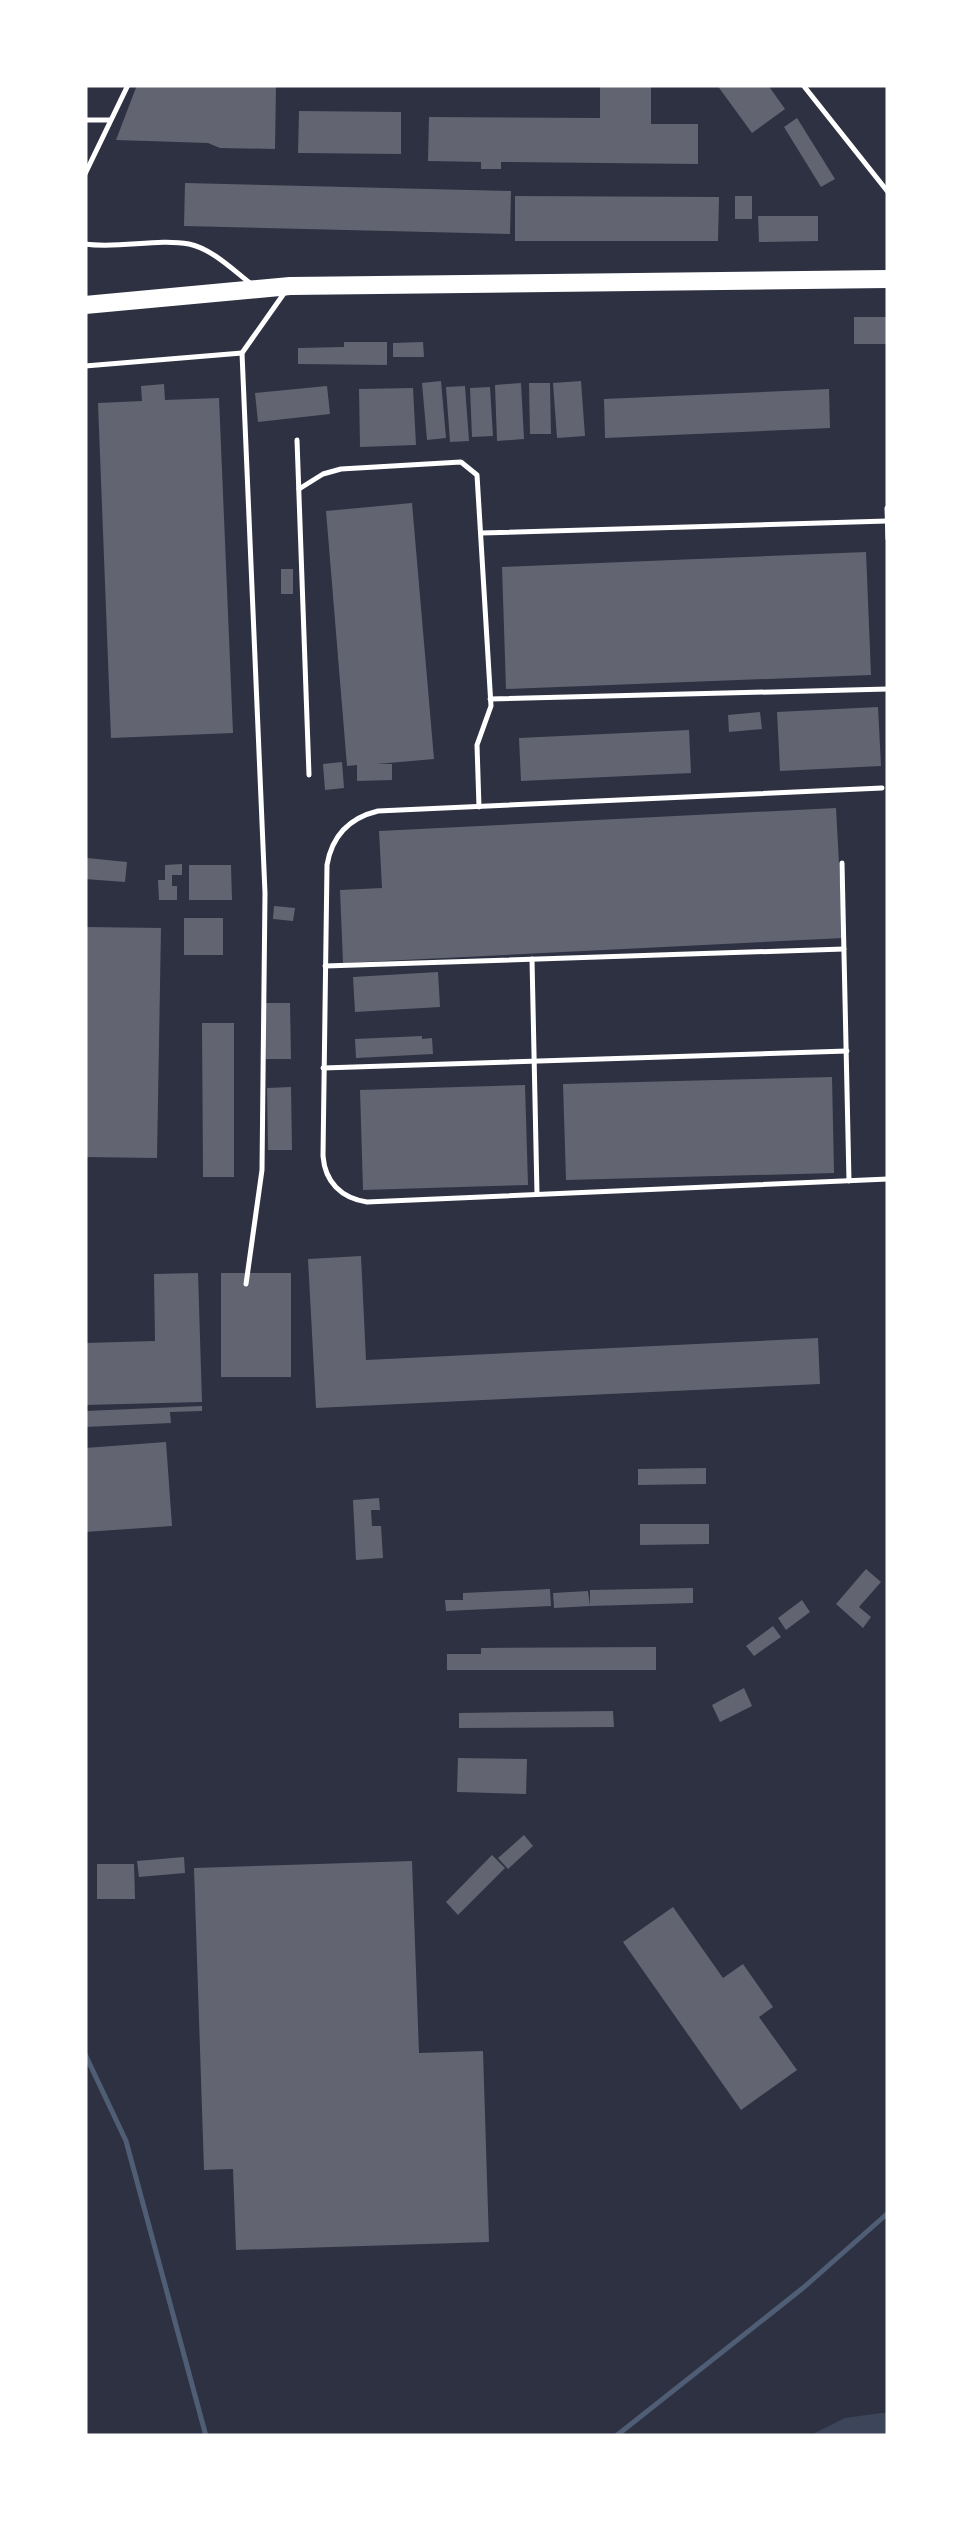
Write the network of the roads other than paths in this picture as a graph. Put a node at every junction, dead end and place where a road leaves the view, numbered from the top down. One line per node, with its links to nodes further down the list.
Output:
1 (128, 85): 4 (lane)
2 (803, 85): 6 (lane)
3 (85, 120): 4 (lane)
4 (110, 120): 5 (lane)
5 (85, 174)
6 (888, 192)
7 (85, 244): 10 (lane)
8 (888, 279): 9 (main road)
9 (290, 286): 10 (main road); 12 (lane)
10 (255, 287): 11 (main road)
11 (85, 305)
12 (242, 353): 13 (lane); 35 (lane)
13 (85, 366)
14 (297, 440): 15 (lane)
15 (298, 488): 18 (lane); 22 (lane)
16 (887, 508): 17 (lane)
17 (888, 521): 18 (lane); 19 (lane)
18 (481, 532): 21 (lane)
19 (888, 539)
20 (888, 689): 21 (lane)
21 (490, 699): 24 (lane)
22 (309, 775)
23 (882, 788): 24 (lane)
24 (479, 807): 28 (lane)
25 (842, 862): 26 (lane)
26 (844, 949): 27 (lane); 29 (lane)
27 (532, 959): 28 (lane); 30 (lane)
28 (325, 966): 31 (lane)
29 (846, 1051): 30 (lane); 33 (lane)
30 (534, 1061): 31 (lane); 34 (lane)
31 (324, 1068): 34 (lane)
32 (888, 1179): 33 (lane)
33 (849, 1181): 34 (lane)
34 (537, 1194)
35 (246, 1284)

